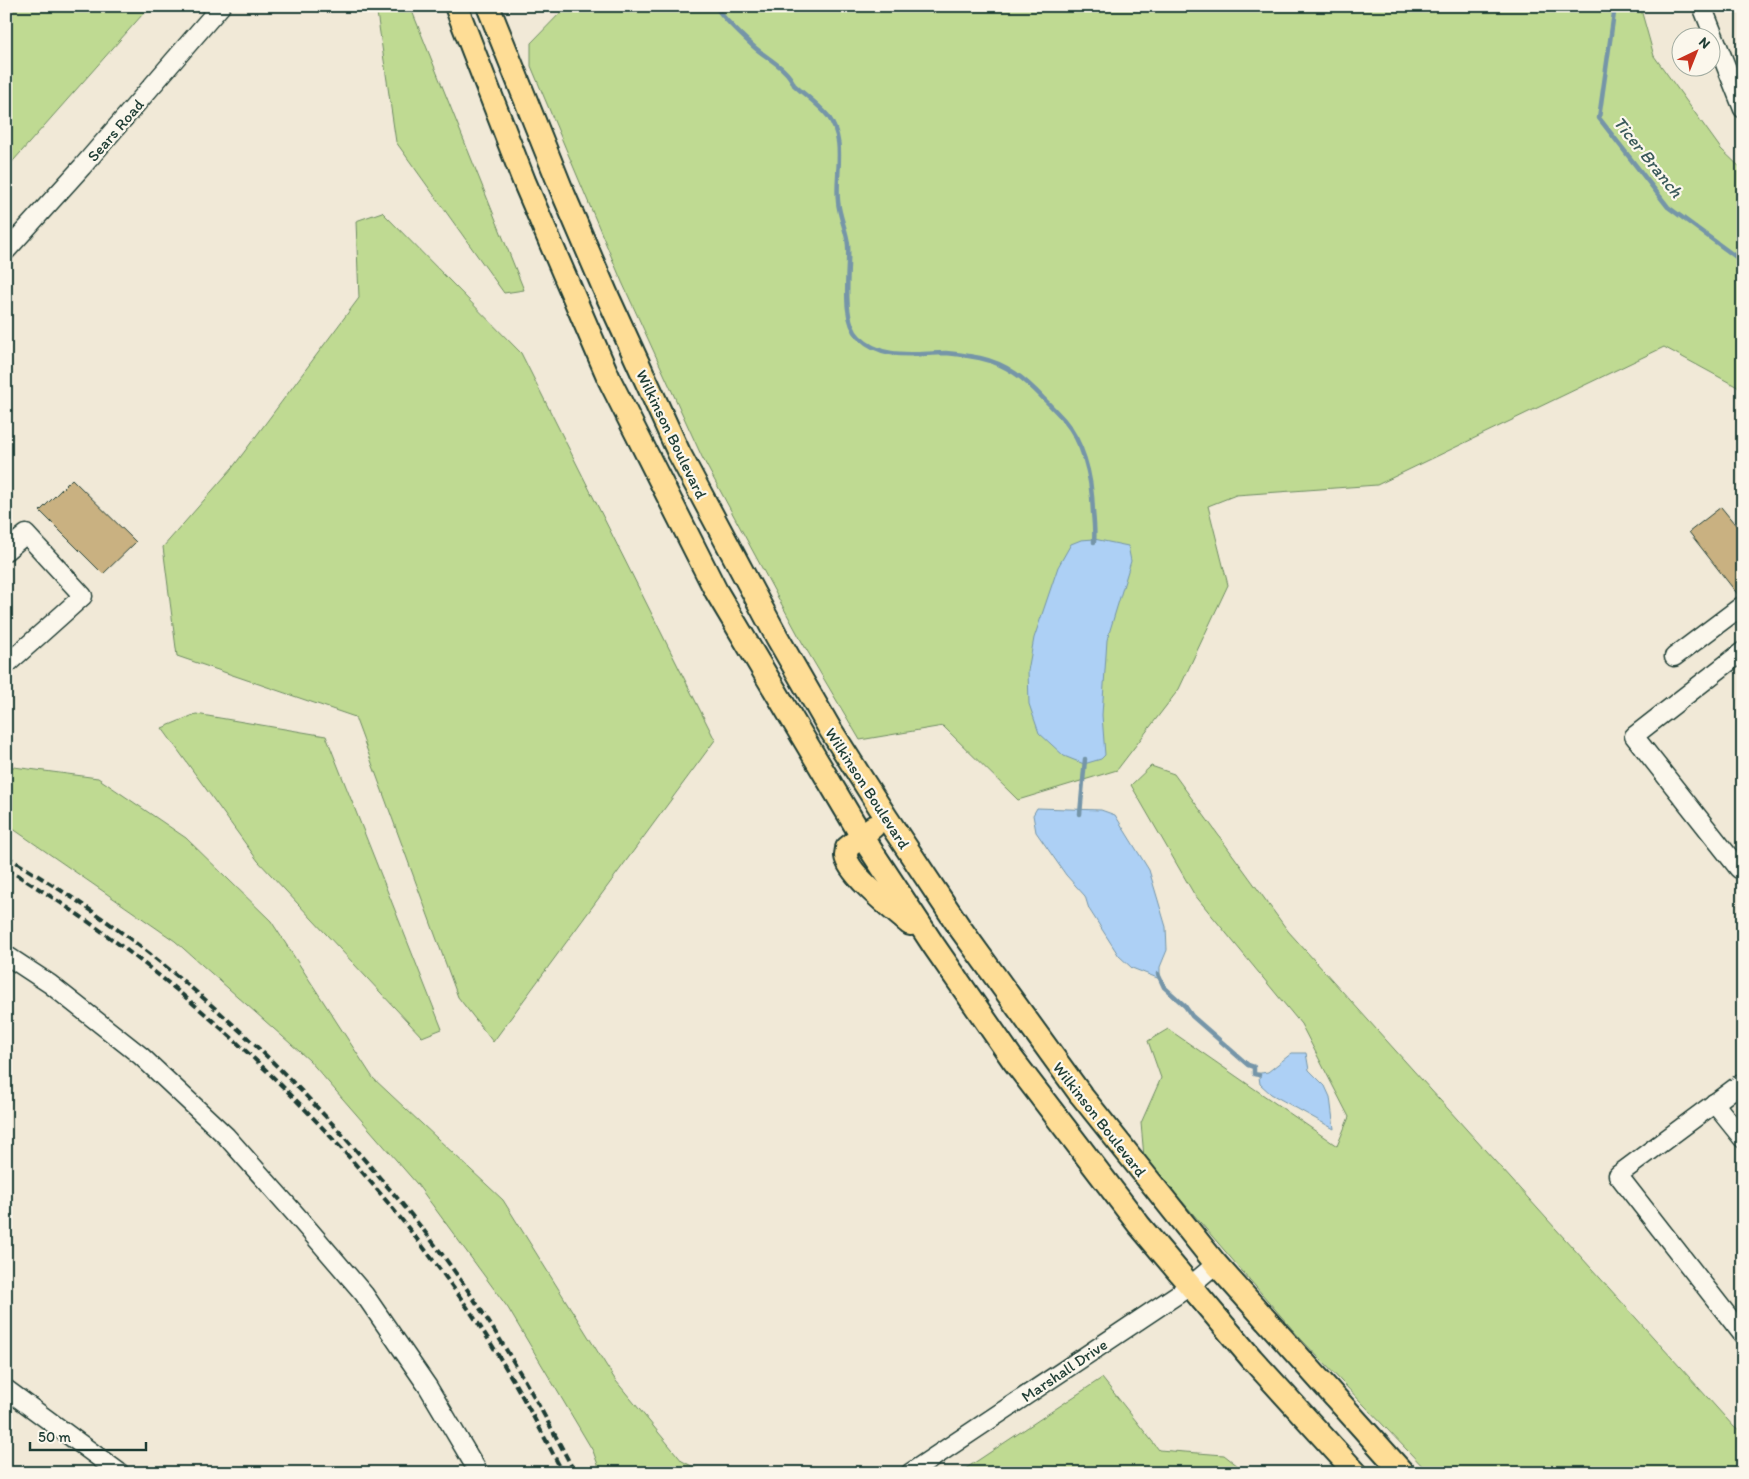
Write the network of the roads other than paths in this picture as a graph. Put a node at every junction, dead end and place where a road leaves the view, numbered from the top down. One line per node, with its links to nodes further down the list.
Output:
1 (221, 6): 8 (street, Sears Road)
2 (456, 6): 6 (main road, Wilkinson Boulevard)
3 (488, 6): 5 (main road, Wilkinson Boulevard)
4 (1702, 6): 7 (street)
5 (497, 28): 6 (main road); 14 (main road, Wilkinson Boulevard)
6 (468, 38): 15 (main road, Wilkinson Boulevard)
7 (1743, 109)
8 (6, 251)
9 (6, 552): 13 (street)
10 (1743, 605): 12 (street)
11 (1743, 651): 16 (street)
12 (1674, 657)
13 (6, 665)
14 (886, 817): 15 (main road); 21 (main road, Wilkinson Boulevard)
15 (861, 836): 22 (main road, Wilkinson Boulevard)
16 (1743, 866)
17 (6, 955): 26 (street)
18 (1743, 1082): 19 (street)
19 (1714, 1103): 20 (street); 23 (street)
20 (1743, 1139)
21 (1216, 1264): 22 (street, Marshall Drive); 29 (main road, Wilkinson Boulevard)
22 (1190, 1286): 27 (street, Marshall Drive); 28 (main road, Wilkinson Boulevard)
23 (1743, 1336)
24 (6, 1389): 25 (street)
25 (120, 1473)
26 (479, 1473)
27 (910, 1473)
28 (1356, 1473)
29 (1403, 1473)

